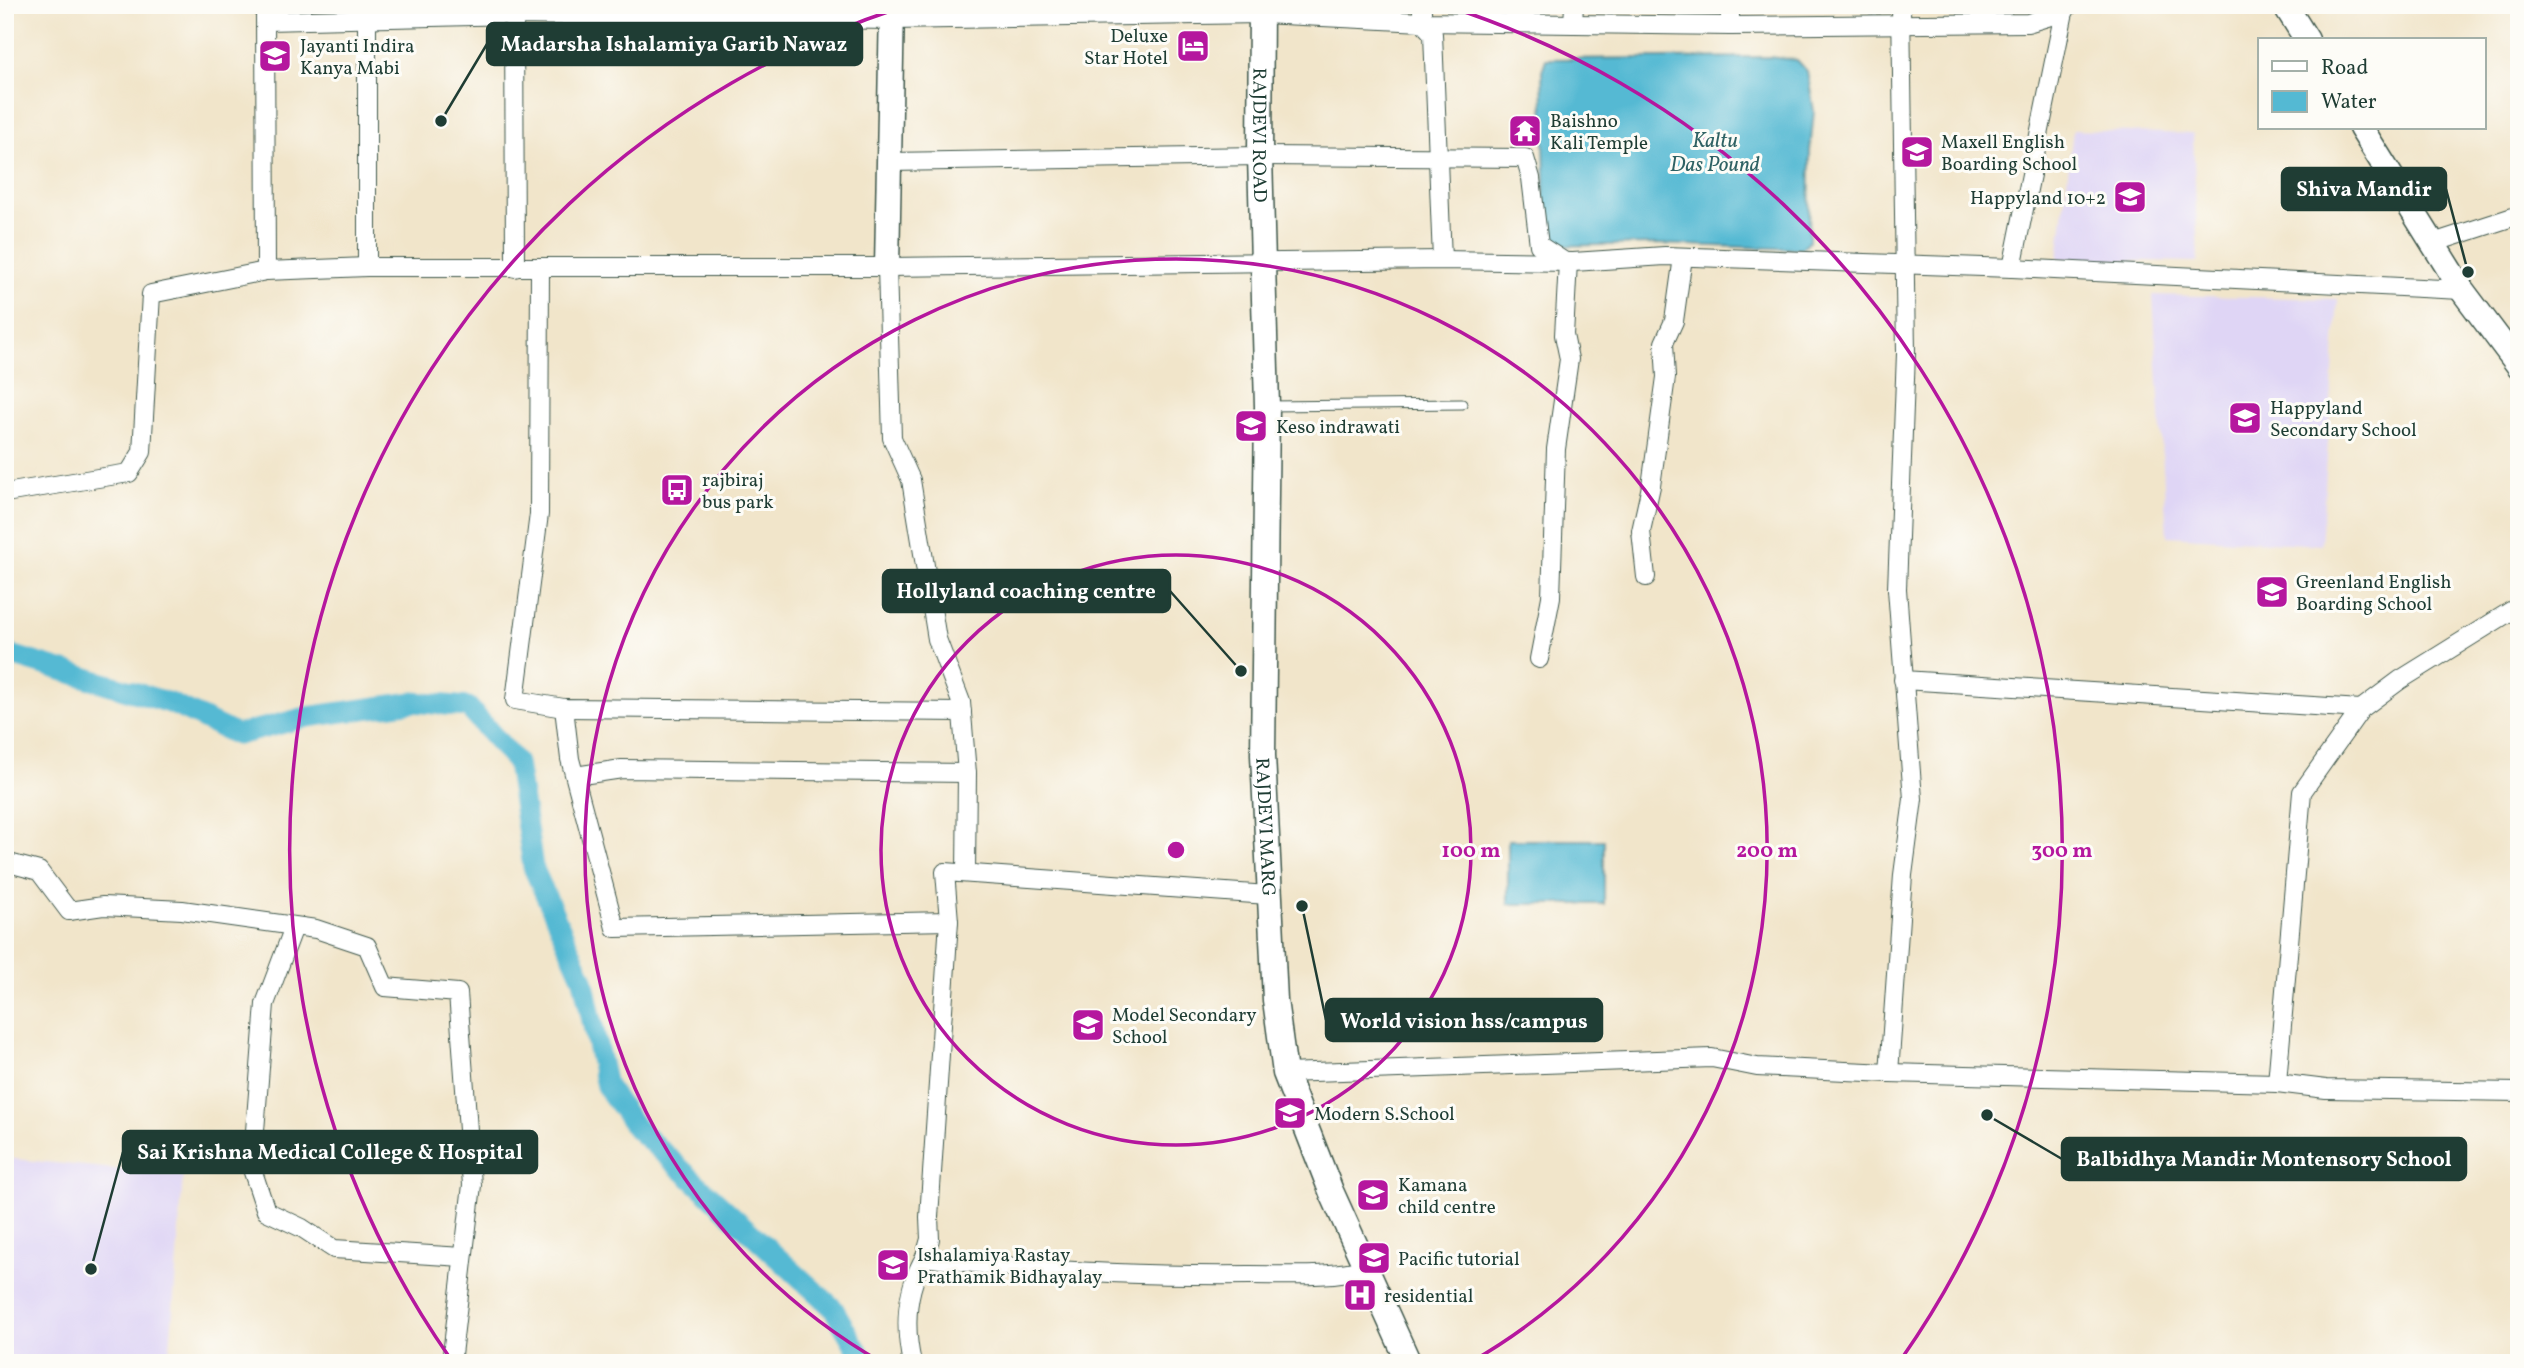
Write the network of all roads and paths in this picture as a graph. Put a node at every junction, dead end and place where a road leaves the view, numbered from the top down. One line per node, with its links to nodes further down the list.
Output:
1 (1574, 5): 12 (street)
2 (1730, 5): 14 (street)
3 (1901, 5): 13 (street)
4 (2285, 5): 15 (main road)
5 (2067, 9): 13 (street); 31 (street)
6 (514, 10): 9 (street); 11 (street); 30 (street)
7 (1261, 10): 9 (street); 10 (street); 18 (main road, RAJDEVI ROAD)
8 (266, 13): 11 (street); 32 (street)
9 (892, 13): 19 (main road)
10 (1422, 13): 12 (street); 17 (street)
11 (367, 17): 27 (street)
12 (1573, 24): 14 (street)
13 (1902, 24): 14 (street); 26 (street)
14 (1730, 26)
15 (2305, 38)
16 (2362, 130): 21 (main road)
17 (1437, 155): 18 (street); 23 (street); 24 (street)
18 (1260, 156): 19 (street); 25 (main road, RAJDEVI ROAD)
19 (889, 162): 29 (main road)
20 (2519, 215): 21 (street)
21 (2433, 243): 33 (main road)
22 (1683, 257): 24 (street); 26 (street); 38 (street)
23 (1442, 260): 24 (street); 25 (street)
24 (1566, 262): 40 (street)
25 (1262, 264): 29 (street); 36 (main road, RAJDEVI MARG)
26 (1906, 265): 31 (street); 41 (street)
27 (367, 267): 30 (street); 32 (street)
28 (540, 267): 29 (street); 30 (street); 42 (street)
29 (887, 267): 44 (street)
30 (515, 268)
31 (2012, 268): 33 (street)
32 (266, 271): 37 (street)
33 (2462, 290): 34 (main road)
34 (2519, 366)
35 (1462, 404): 36 (lane)
36 (1267, 406): 49 (main road, RAJDEVI MARG)
37 (5, 493)
38 (1646, 577)
39 (2519, 606): 43 (street)
40 (1539, 659)
41 (1903, 680): 43 (street); 53 (street)
42 (565, 708): 44 (street); 46 (street)
43 (2361, 709): 54 (street)
44 (962, 712): 45 (street)
45 (967, 773): 46 (street); 48 (street)
46 (575, 776): 50 (street)
47 (5, 862): 51 (street)
48 (966, 873): 49 (street); 50 (street)
49 (1268, 895): 52 (main road, RAJDEVI MARG)
50 (949, 921): 57 (street)
51 (294, 927): 56 (street); 56 (street)
52 (1285, 1073): 53 (street); 58 (main road, RAJDEVI MARG)
53 (1889, 1073): 54 (street)
54 (2277, 1083): 55 (street)
55 (2519, 1092)
56 (464, 1257): 59 (street)
57 (925, 1257): 58 (street); 60 (street)
58 (1367, 1268): 61 (main road, RAJDEVI MARG)
59 (452, 1363)
60 (912, 1363)
61 (1409, 1363)

